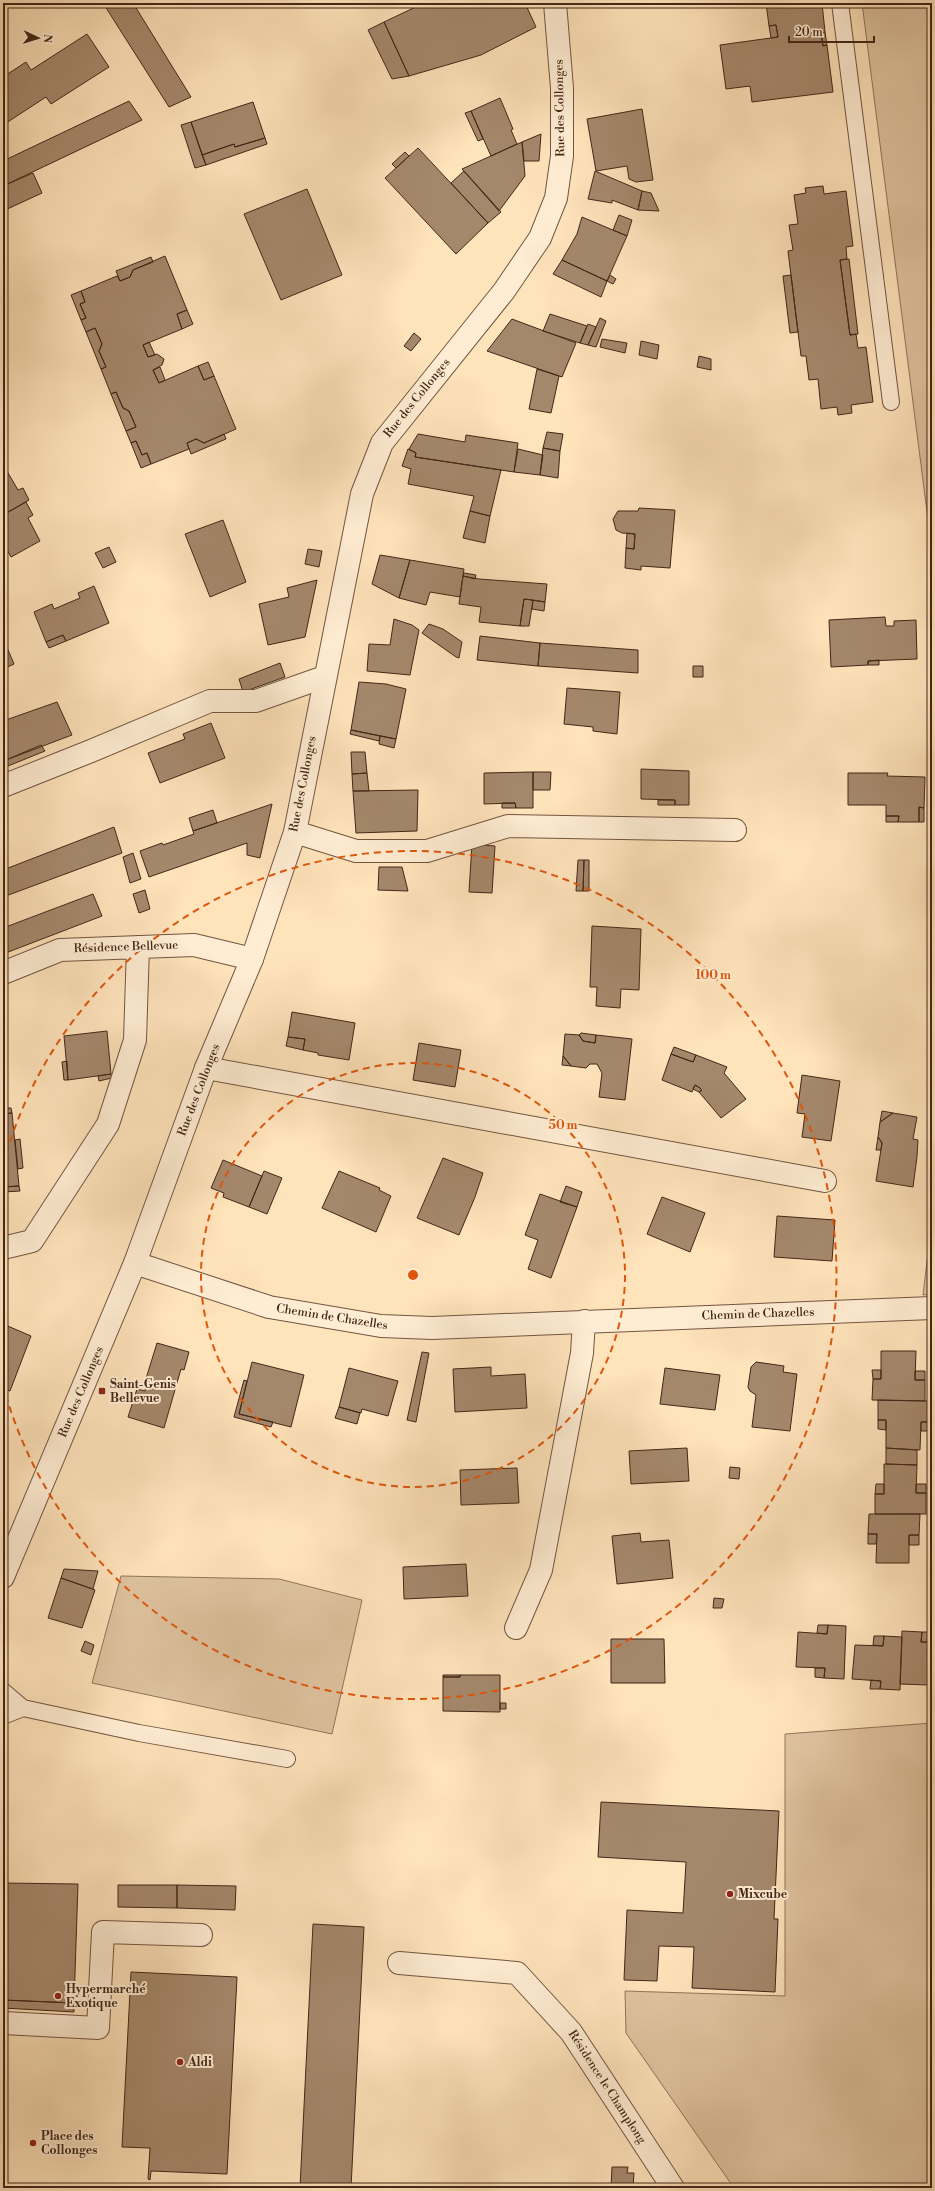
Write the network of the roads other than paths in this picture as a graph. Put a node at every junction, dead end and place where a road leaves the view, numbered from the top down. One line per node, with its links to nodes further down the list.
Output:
1 (555, 3): 4 (street, Rue des Collonges)
2 (840, 3): 3 (lane)
3 (891, 402)
4 (324, 677): 5 (street); 7 (street, Rue des Collonges)
5 (3, 786)
6 (735, 830): 7 (street)
7 (295, 832): 9 (street, Rue des Collonges)
8 (138, 947): 9 (street, Résidence Bellevue); 10 (street, Résidence Bellevue); 13 (street)
9 (252, 959): 11 (street, Rue des Collonges)
10 (3, 973)
11 (206, 1068): 12 (street); 14 (street, Rue des Collonges)
12 (825, 1181)
13 (3, 1248)
14 (135, 1263): 16 (street, Chemin de Chazelles); 17 (street, Rue des Collonges)
15 (932, 1308): 16 (street, Chemin de Chazelles)
16 (584, 1321): 18 (street)
17 (3, 1577)
18 (516, 1628)
19 (3, 1691): 20 (lane)
20 (23, 1708): 21 (lane); 22 (lane)
21 (3, 1716)
22 (287, 1759)
23 (201, 1935): 25 (street)
24 (399, 1963): 26 (street, Résidence le Champlong)
25 (3, 2023)
26 (673, 2188)

